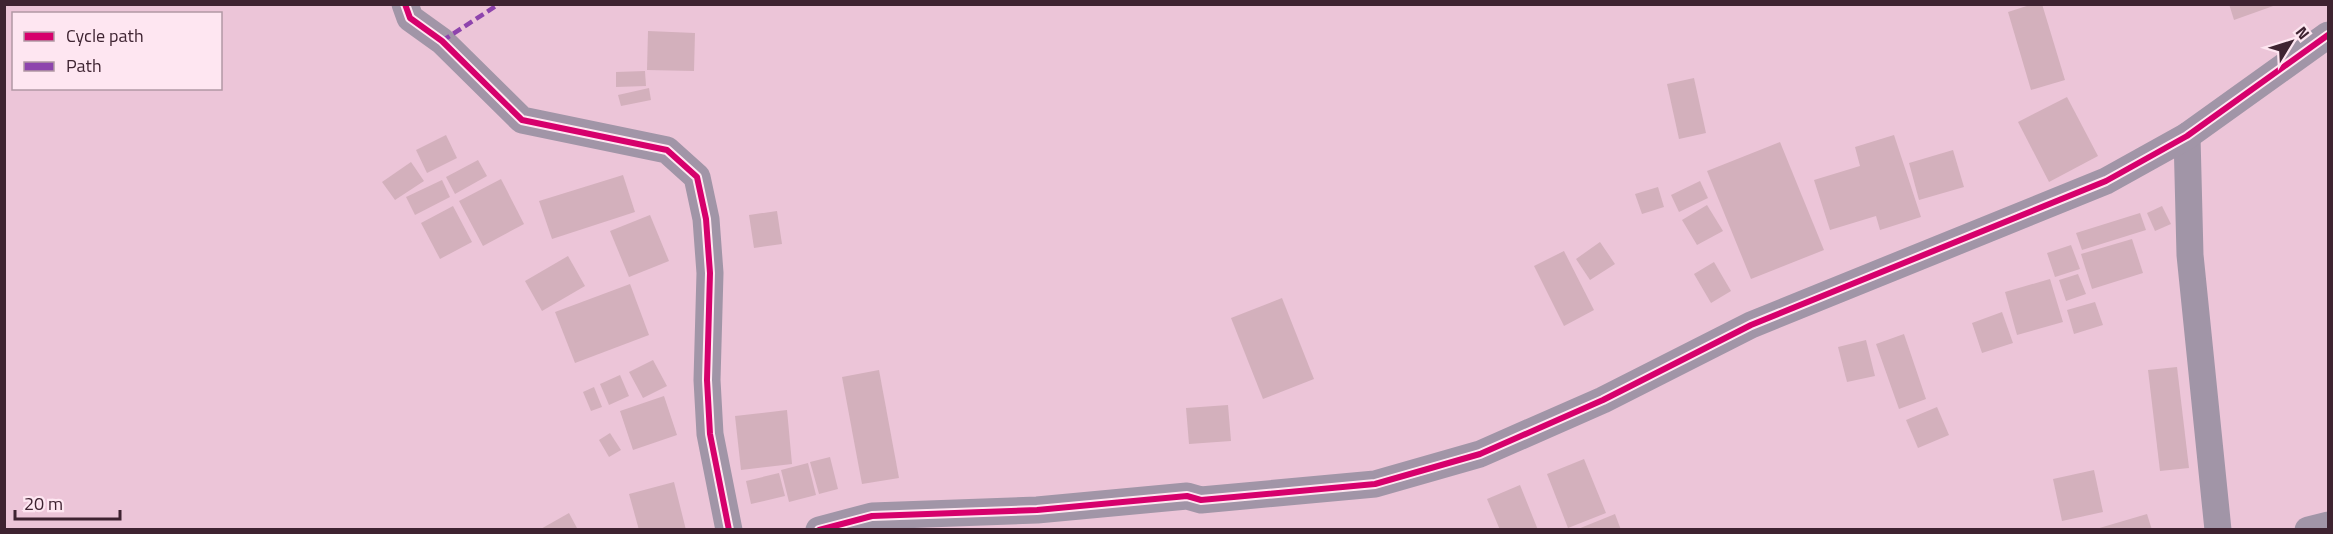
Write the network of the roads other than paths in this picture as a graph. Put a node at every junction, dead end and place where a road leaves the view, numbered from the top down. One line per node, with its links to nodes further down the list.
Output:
1 (405, 4): 5 (street)
2 (2328, 36): 3 (street)
3 (2187, 136): 6 (street); 7 (street)
4 (2328, 525): 8 (street)
5 (729, 530)
6 (819, 530)
7 (2218, 530)
8 (2308, 530)

